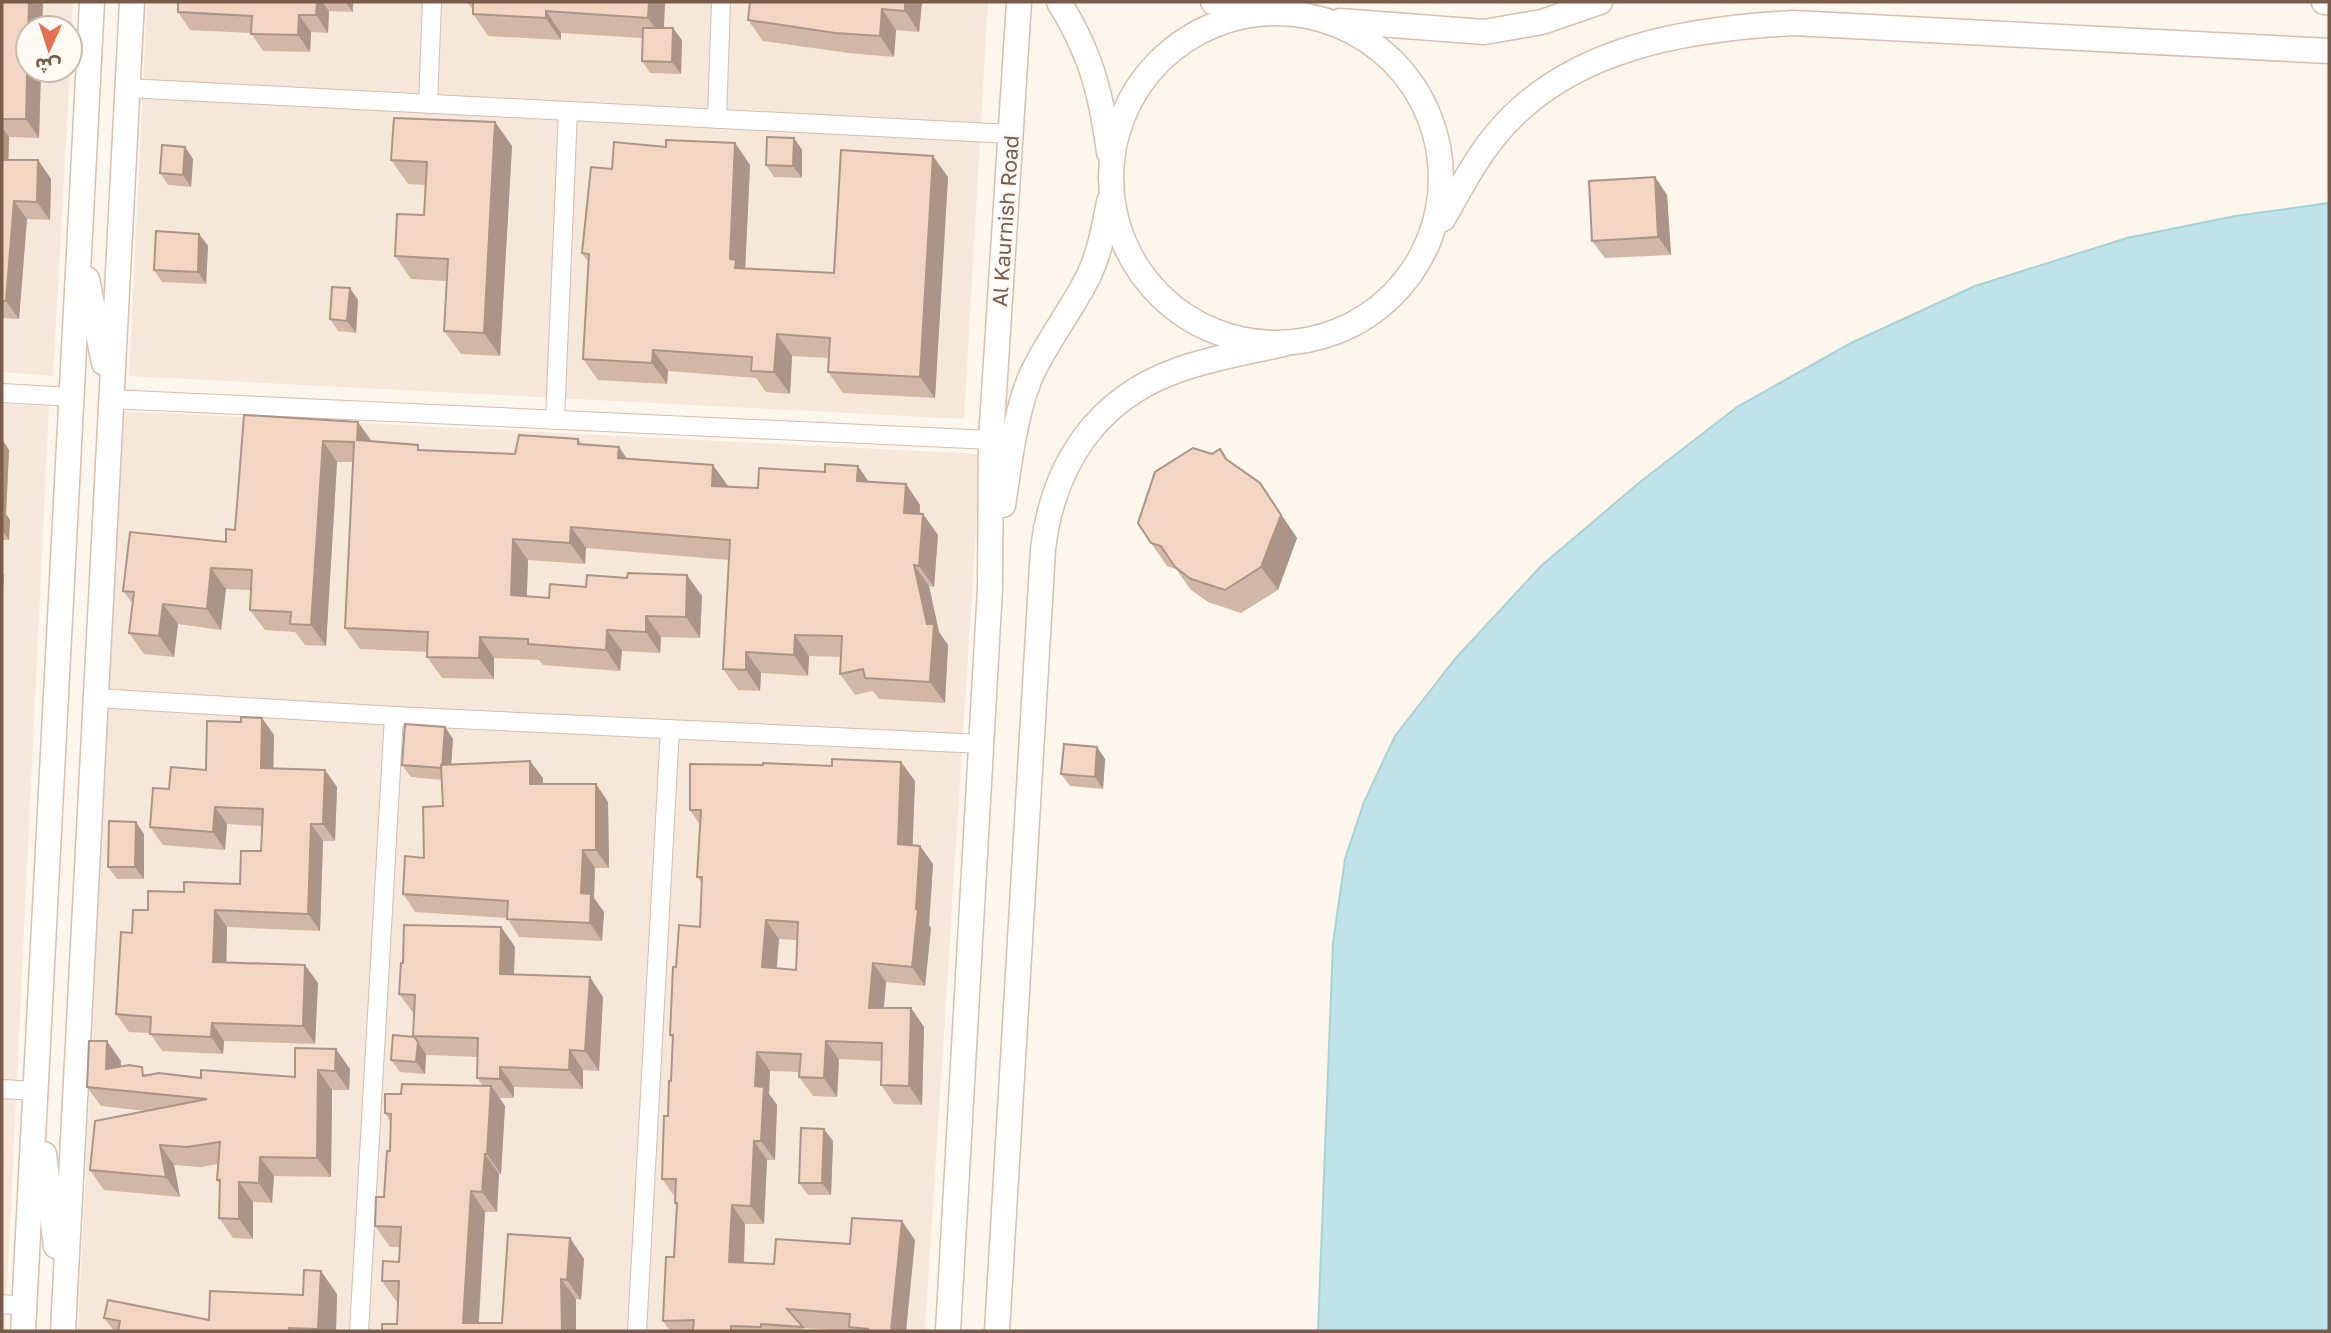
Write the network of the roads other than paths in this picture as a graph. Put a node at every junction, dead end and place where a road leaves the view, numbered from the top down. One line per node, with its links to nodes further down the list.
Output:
1 (92, 2): 20 (street)
2 (132, 2): 12 (street)
3 (432, 2): 13 (street)
4 (721, 2): 15 (street)
5 (1019, 2): 16 (street, Al Kaurnish Road)
6 (1059, 2): 17 (street)
7 (1213, 2): 9 (street)
8 (1600, 2): 10 (street)
9 (1269, 12): 10 (street); 17 (street)
10 (1326, 19): 19 (street)
11 (2329, 51): 19 (street)
12 (127, 88): 13 (street); 24 (street)
13 (428, 104): 14 (street)
14 (568, 111): 15 (street); 25 (street)
15 (716, 119): 16 (street)
16 (1011, 134): 26 (street, Al Kaurnish Road)
17 (1110, 159): 18 (street)
18 (1110, 198): 21 (street); 27 (street)
19 (1431, 241): 21 (street)
20 (80, 244): 23 (street); 24 (street)
21 (1283, 344): 40 (street)
22 (2, 393): 23 (street)
23 (72, 397): 33 (street)
24 (111, 399): 25 (street); 28 (street)
25 (555, 420): 26 (street)
26 (991, 440): 27 (street, Al Kaurnish Road)
27 (990, 588): 31 (street)
28 (96, 698): 29 (street); 35 (street)
29 (394, 716): 30 (street); 37 (street)
30 (670, 729): 31 (street); 38 (street)
31 (982, 744): 39 (street)
32 (2, 1089): 33 (street)
33 (35, 1091): 34 (street); 35 (street)
34 (13, 1305): 36 (street)
35 (63, 1320)
36 (23, 1331)
37 (359, 1331)
38 (637, 1331)
39 (948, 1331)
40 (997, 1331)

